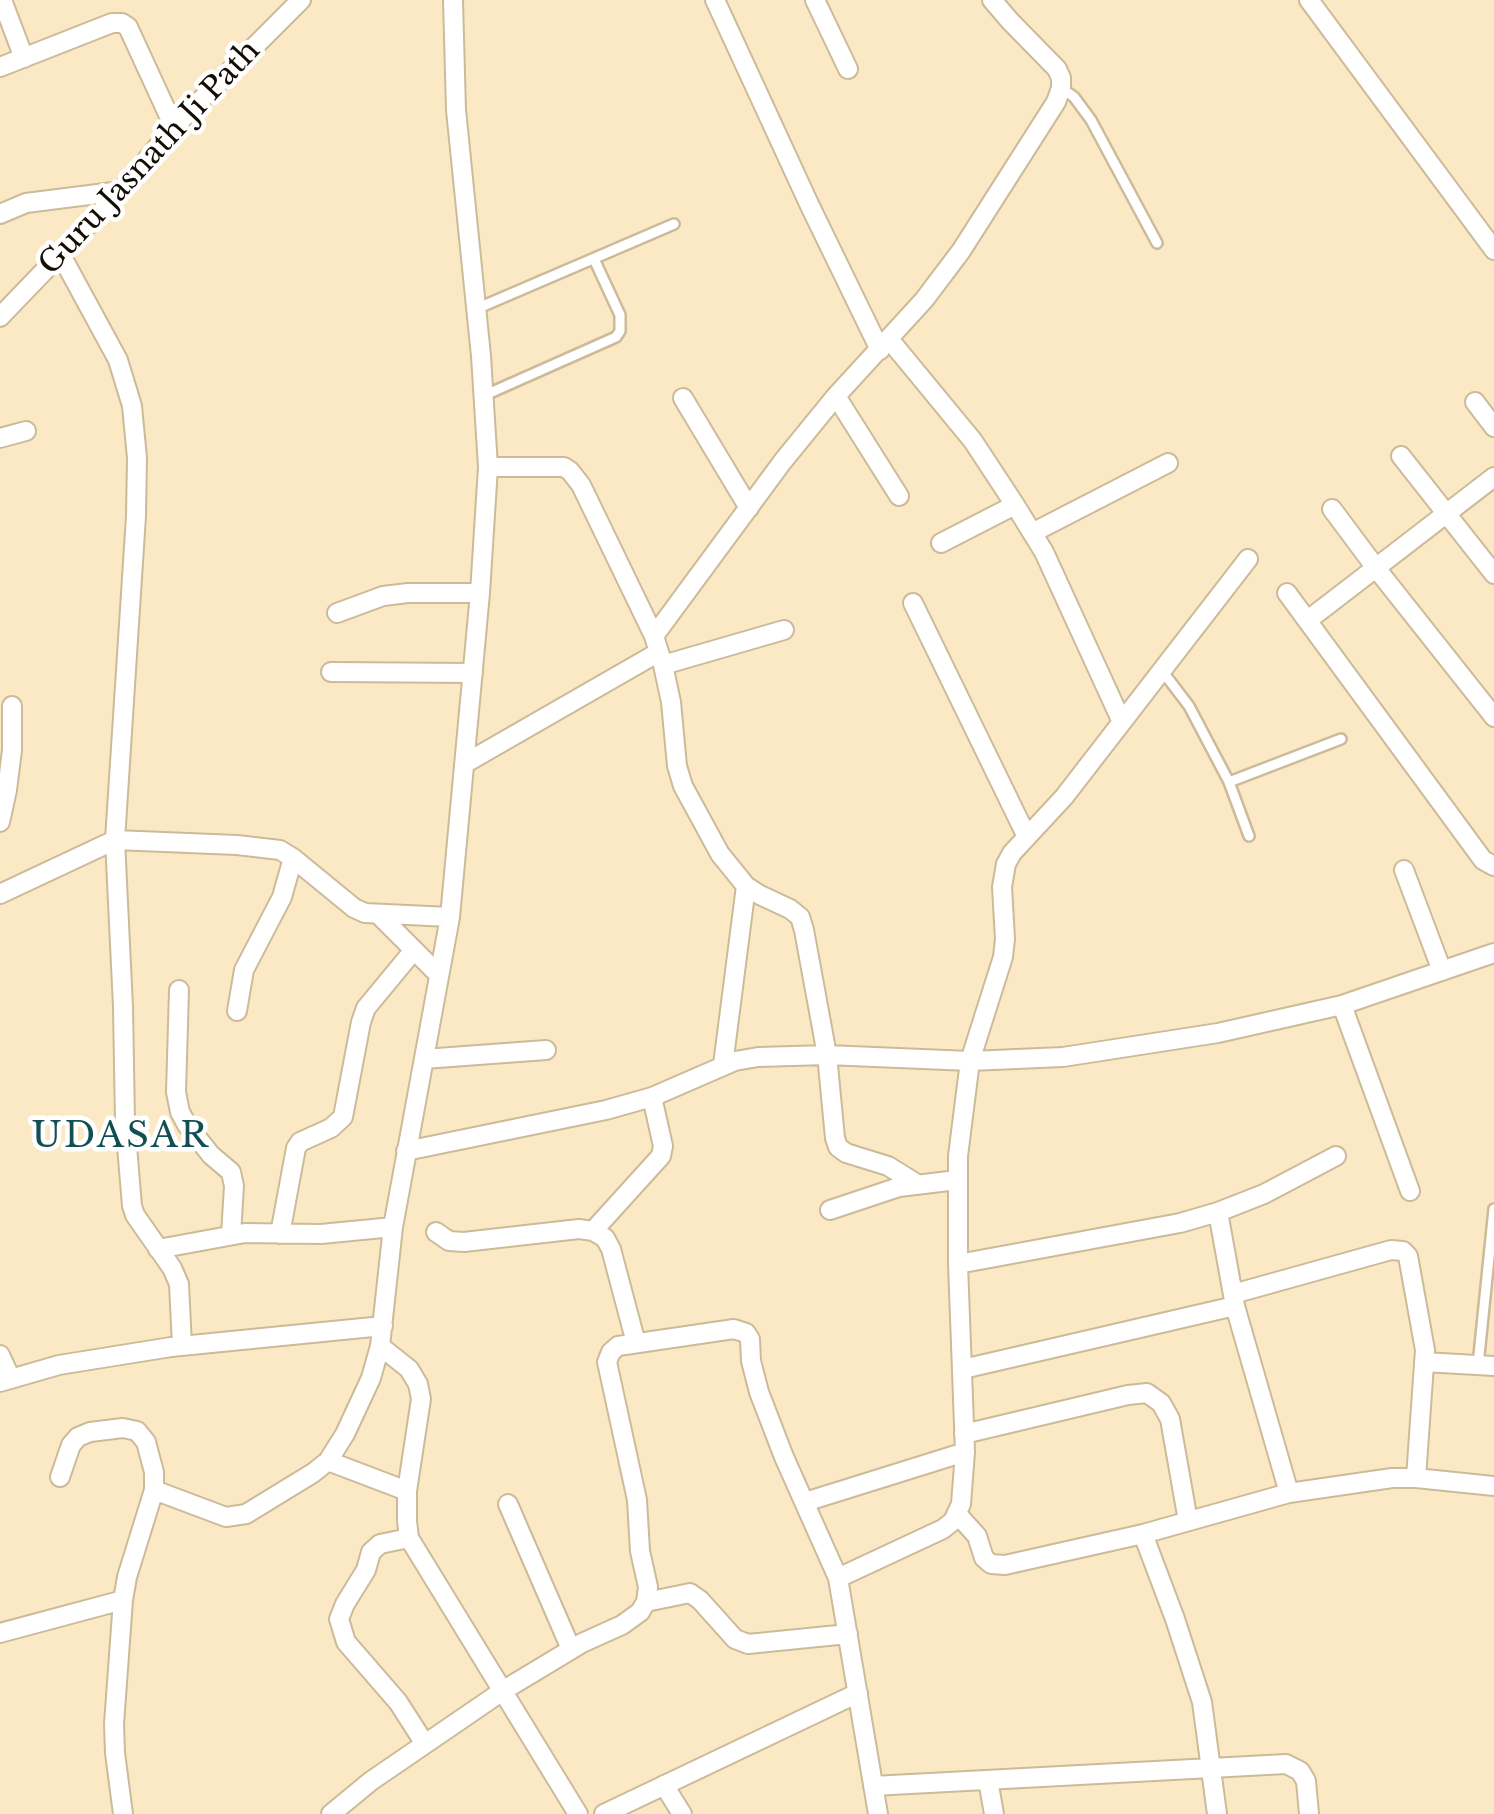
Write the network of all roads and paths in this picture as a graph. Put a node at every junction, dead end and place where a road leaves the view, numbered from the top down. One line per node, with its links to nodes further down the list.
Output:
1 (2, 0): 8 (street)
2 (301, 0): 12 (street, Guru Jasnath Ji Path)
3 (454, 0): 20 (street)
4 (715, 0): 22 (street)
5 (815, 0): 10 (street)
6 (992, 0): 11 (street)
7 (1309, 0): 17 (street)
8 (24, 58): 9 (street); 12 (street)
9 (0, 67)
10 (848, 69)
11 (1061, 88): 16 (lane); 22 (street)
12 (174, 126): 13 (street, Guru Jasnath Ji Path)
13 (121, 191): 14 (street); 18 (street, Guru Jasnath Ji Path)
14 (0, 214)
15 (674, 224): 19 (lane)
16 (1158, 242)
17 (1494, 250)
18 (61, 255): 21 (street, Guru Jasnath Ji Path); 63 (street)
19 (594, 259): 20 (lane); 23 (lane)
20 (476, 310): 23 (street)
21 (0, 317)
22 (885, 344): 24 (street); 35 (street)
23 (483, 396): 32 (street)
24 (836, 396): 34 (street); 36 (street)
25 (684, 398): 36 (street)
26 (1475, 402): 27 (street)
27 (1494, 427)
28 (26, 431): 29 (street)
29 (0, 438)
30 (1401, 456): 38 (street)
31 (1168, 462): 39 (street)
32 (488, 466): 44 (street); 50 (street)
33 (1494, 477): 38 (street)
34 (899, 496)
35 (1016, 505): 39 (street); 40 (street)
36 (749, 508): 50 (street)
37 (1332, 509): 42 (street)
38 (1447, 513): 42 (street); 43 (street)
39 (1032, 532): 56 (street)
40 (941, 543)
41 (1248, 558): 51 (street)
42 (1376, 568): 48 (street); 55 (street)
43 (1494, 574)
44 (480, 594): 47 (street); 53 (street)
45 (1287, 594): 48 (street)
46 (914, 603): 62 (street)
47 (337, 613)
48 (1308, 620): 65 (street)
49 (784, 630): 50 (street)
50 (659, 651): 58 (street); 67 (street)
51 (1161, 670): 56 (street); 59 (lane)
52 (330, 672): 53 (street)
53 (472, 673): 58 (street)
54 (12, 706): 60 (street)
55 (1494, 718)
56 (1122, 720): 62 (street)
57 (1341, 739): 59 (lane)
58 (464, 764): 70 (street)
59 (1229, 782): 61 (lane)
60 (0, 822)
61 (1249, 836)
62 (1027, 837): 81 (street)
63 (115, 840): 64 (street); 68 (street); 97 (street)
64 (293, 858): 69 (street); 77 (street)
65 (1494, 866)
66 (1404, 870): 73 (street)
67 (746, 886): 79 (street); 82 (street)
68 (0, 894)
69 (379, 915): 70 (street); 71 (street)
70 (450, 917): 74 (street)
71 (414, 950): 74 (street); 95 (street)
72 (1494, 954): 73 (street)
73 (1442, 971): 76 (street)
74 (439, 975): 80 (street)
75 (179, 990): 96 (street)
76 (1342, 1005): 81 (street); 88 (street)
77 (237, 1011)
78 (546, 1050): 80 (street)
79 (827, 1055): 81 (street); 82 (street); 87 (street)
80 (424, 1059): 84 (street)
81 (970, 1062): 86 (street)
82 (723, 1065): 83 (street)
83 (652, 1097): 84 (street); 93 (street)
84 (406, 1152): 92 (street)
85 (1336, 1156): 91 (street)
86 (957, 1180): 87 (street); 98 (street)
87 (917, 1184): 90 (street)
88 (1410, 1191)
89 (1494, 1208): 106 (lane)
90 (830, 1210)
91 (1218, 1212): 98 (street); 99 (street)
92 (393, 1227): 95 (street); 100 (street)
93 (593, 1231): 94 (street); 101 (street)
94 (436, 1232)
95 (280, 1234): 96 (street)
96 (231, 1235): 97 (street)
97 (158, 1248): 102 (street)
98 (958, 1264): 107 (street)
99 (1234, 1300): 105 (street); 107 (street); 116 (street)
100 (383, 1326): 102 (street); 103 (street)
101 (636, 1343): 117 (street); 125 (street)
102 (182, 1346): 108 (street)
103 (380, 1346): 110 (street); 115 (street)
104 (0, 1355): 108 (street)
105 (1424, 1362): 106 (street); 112 (street)
106 (1486, 1365)
107 (962, 1369): 109 (street)
108 (5, 1381)
109 (964, 1443): 117 (street); 119 (street); 120 (street)
110 (328, 1462): 114 (street); 115 (street)
111 (60, 1477): 114 (street)
112 (1416, 1478): 113 (street); 116 (street)
113 (1494, 1486)
114 (154, 1490): 124 (street)
115 (407, 1491): 122 (street)
116 (1290, 1493): 120 (street)
117 (805, 1502): 123 (street)
118 (508, 1504): 128 (street)
119 (958, 1515): 121 (street); 123 (street)
120 (1188, 1521): 121 (street)
121 (1143, 1534): 132 (street)
122 (410, 1538): 129 (street); 131 (street)
123 (838, 1578): 127 (street)
124 (123, 1600): 126 (street); 136 (street)
125 (646, 1602): 127 (street); 128 (street)
126 (0, 1633)
127 (848, 1634): 130 (street)
128 (571, 1649): 129 (street)
129 (504, 1690): 131 (street); 138 (street)
130 (858, 1693): 134 (street); 135 (street)
131 (425, 1744): 137 (street)
132 (1210, 1770): 133 (street); 143 (street); 144 (street)
133 (988, 1780): 135 (street); 142 (street)
134 (664, 1785): 139 (street); 140 (street)
135 (873, 1786): 141 (street)
136 (122, 1814)
137 (331, 1814)
138 (578, 1814)
139 (604, 1814)
140 (682, 1814)
141 (878, 1814)
142 (994, 1814)
143 (1217, 1814)
144 (1309, 1814)

